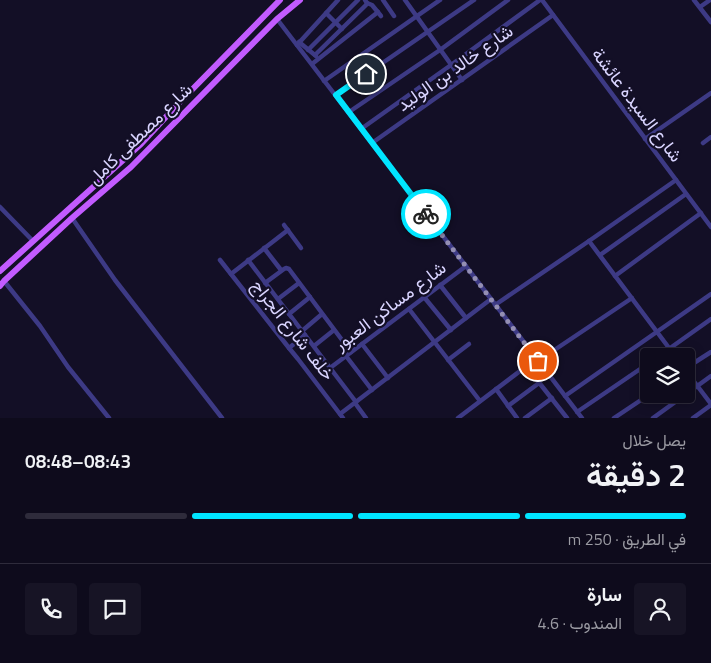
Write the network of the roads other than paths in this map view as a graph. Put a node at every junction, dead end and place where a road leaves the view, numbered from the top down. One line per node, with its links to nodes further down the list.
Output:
1 (280, 0): 48 (main road, شارع مصطفى كامل)
2 (300, 0): 19 (main road, شارع مصطفى كامل)
3 (338, 0): 15 (street)
4 (358, 0): 20 (street)
5 (383, 0): 17 (street)
6 (405, 0): 18 (street)
7 (440, 0): 18 (street)
8 (474, 0): 23 (street)
9 (508, 0): 26 (street)
10 (541, 0): 16 (street, شارع السيدة عائشة); 29 (street)
11 (694, 0): 14 (street)
12 (710, 0): 14 (street)
13 (366, 2): 22 (street); 27 (street)
14 (700, 7): 21 (street)
15 (326, 13): 20 (street); 24 (street)
16 (554, 15): 30 (street, شارع خالد بن الوليد); 37 (street, شارع السيدة عائشة)
17 (394, 16)
18 (416, 16): 23 (street); 31 (street)
19 (277, 20): 24 (street); 44 (main road, شارع مصطفى كامل)
20 (336, 22): 22 (street); 25 (street)
21 (711, 22)
22 (342, 28): 27 (street)
23 (428, 32): 26 (street); 33 (street)
24 (298, 43): 25 (street); 28 (street)
25 (308, 50): 27 (street)
26 (440, 50): 29 (street); 34 (street)
27 (317, 57): 28 (street)
28 (312, 64): 31 (street)
29 (451, 65): 30 (street); 35 (street)
30 (462, 80): 38 (street, شارع خالد بن الوليد)
31 (324, 81): 33 (street)
32 (711, 93): 37 (street)
33 (336, 95): 34 (street)
34 (348, 112): 35 (street)
35 (361, 128): 38 (street)
36 (711, 137): 39 (street)
37 (645, 139): 40 (street, شارع السيدة عائشة)
38 (372, 143): 55 (street)
39 (703, 143)
40 (676, 180): 41 (street, شارع السيدة عائشة); 49 (street)
41 (686, 194): 43 (street, شارع السيدة عائشة); 52 (street)
42 (0, 207): 48 (street)
43 (701, 213): 45 (street, شارع السيدة عائشة); 59 (street)
44 (72, 218): 62 (main road, شارع مصطفى كامل); 115 (street)
45 (710, 224)
46 (284, 225): 47 (street)
47 (288, 230): 50 (street); 51 (street)
48 (33, 241): 57 (main road, شارع مصطفى كامل)
49 (589, 241): 52 (street); 70 (street)
50 (264, 248): 54 (street); 56 (street)
51 (301, 248)
52 (600, 255): 59 (street)
53 (220, 260): 58 (street, خلف شارع الجراج)
54 (248, 260): 58 (street); 60 (street)
55 (466, 266): 63 (street, شارع مساكن العبور); 69 (street)
56 (281, 270): 60 (street); 61 (street)
57 (0, 271)
58 (231, 274): 84 (street, خلف شارع الجراج)
59 (615, 276): 67 (street)
60 (265, 283): 68 (street)
61 (299, 283): 65 (street); 68 (street)
62 (2, 284): 114 (street)
63 (440, 285): 66 (street, شارع مساكن العبور); 74 (street)
64 (711, 294): 78 (street)
65 (310, 297): 72 (street); 73 (street)
66 (424, 297): 71 (street, شارع مساكن العبور); 77 (street)
67 (632, 298): 78 (street); 91 (street)
68 (278, 299): 72 (street)
69 (491, 299): 70 (street); 74 (street)
70 (495, 305): 91 (street)
71 (409, 308): 80 (street); 81 (street, شارع مساكن العبور)
72 (289, 314): 79 (street)
73 (322, 314): 76 (street); 79 (street)
74 (466, 318): 77 (street)
75 (711, 318): 86 (street)
76 (334, 330): 83 (street); 87 (street)
77 (451, 330): 80 (street)
78 (657, 332): 85 (street); 103 (street)
79 (303, 333): 83 (street); 84 (street)
80 (435, 342): 90 (street); 97 (street)
81 (362, 344): 87 (street, شارع مساكن العبور); 97 (street)
82 (469, 344): 90 (street)
83 (314, 346): 94 (street)
84 (289, 348): 111 (street, خلف شارع الجراج)
85 (669, 348)
86 (671, 348)
87 (351, 352): 89 (street, شارع مساكن العبور)
88 (711, 352): 92 (street)
89 (346, 356): 94 (street, شارع مساكن العبور); 101 (street)
90 (448, 360): 105 (street)
91 (537, 360): 93 (street); 103 (street)
92 (695, 364)
93 (526, 366): 98 (street); 102 (street)
94 (330, 368): 107 (street)
95 (640, 369): 110 (street)
96 (711, 376): 100 (street)
97 (388, 378): 101 (street)
98 (539, 382): 104 (street); 109 (street)
99 (695, 383): 100 (street)
100 (697, 386): 108 (street); 122 (street)
101 (372, 390): 107 (street)
102 (496, 390): 105 (street); 109 (street)
103 (565, 396): 110 (street)
104 (552, 398): 112 (street); 118 (street)
105 (480, 401): 113 (street)
106 (640, 401): 121 (street)
107 (355, 403): 111 (street); 116 (street)
108 (711, 405): 123 (street)
109 (508, 406): 117 (street)
110 (577, 412): 120 (street)
111 (342, 416)
112 (565, 416): 119 (street)
113 (462, 417)
114 (109, 418)
115 (222, 418)
116 (366, 418)
117 (517, 418)
118 (525, 418)
119 (557, 418)
120 (582, 418)
121 (614, 418)
122 (653, 418)
123 (692, 418)

